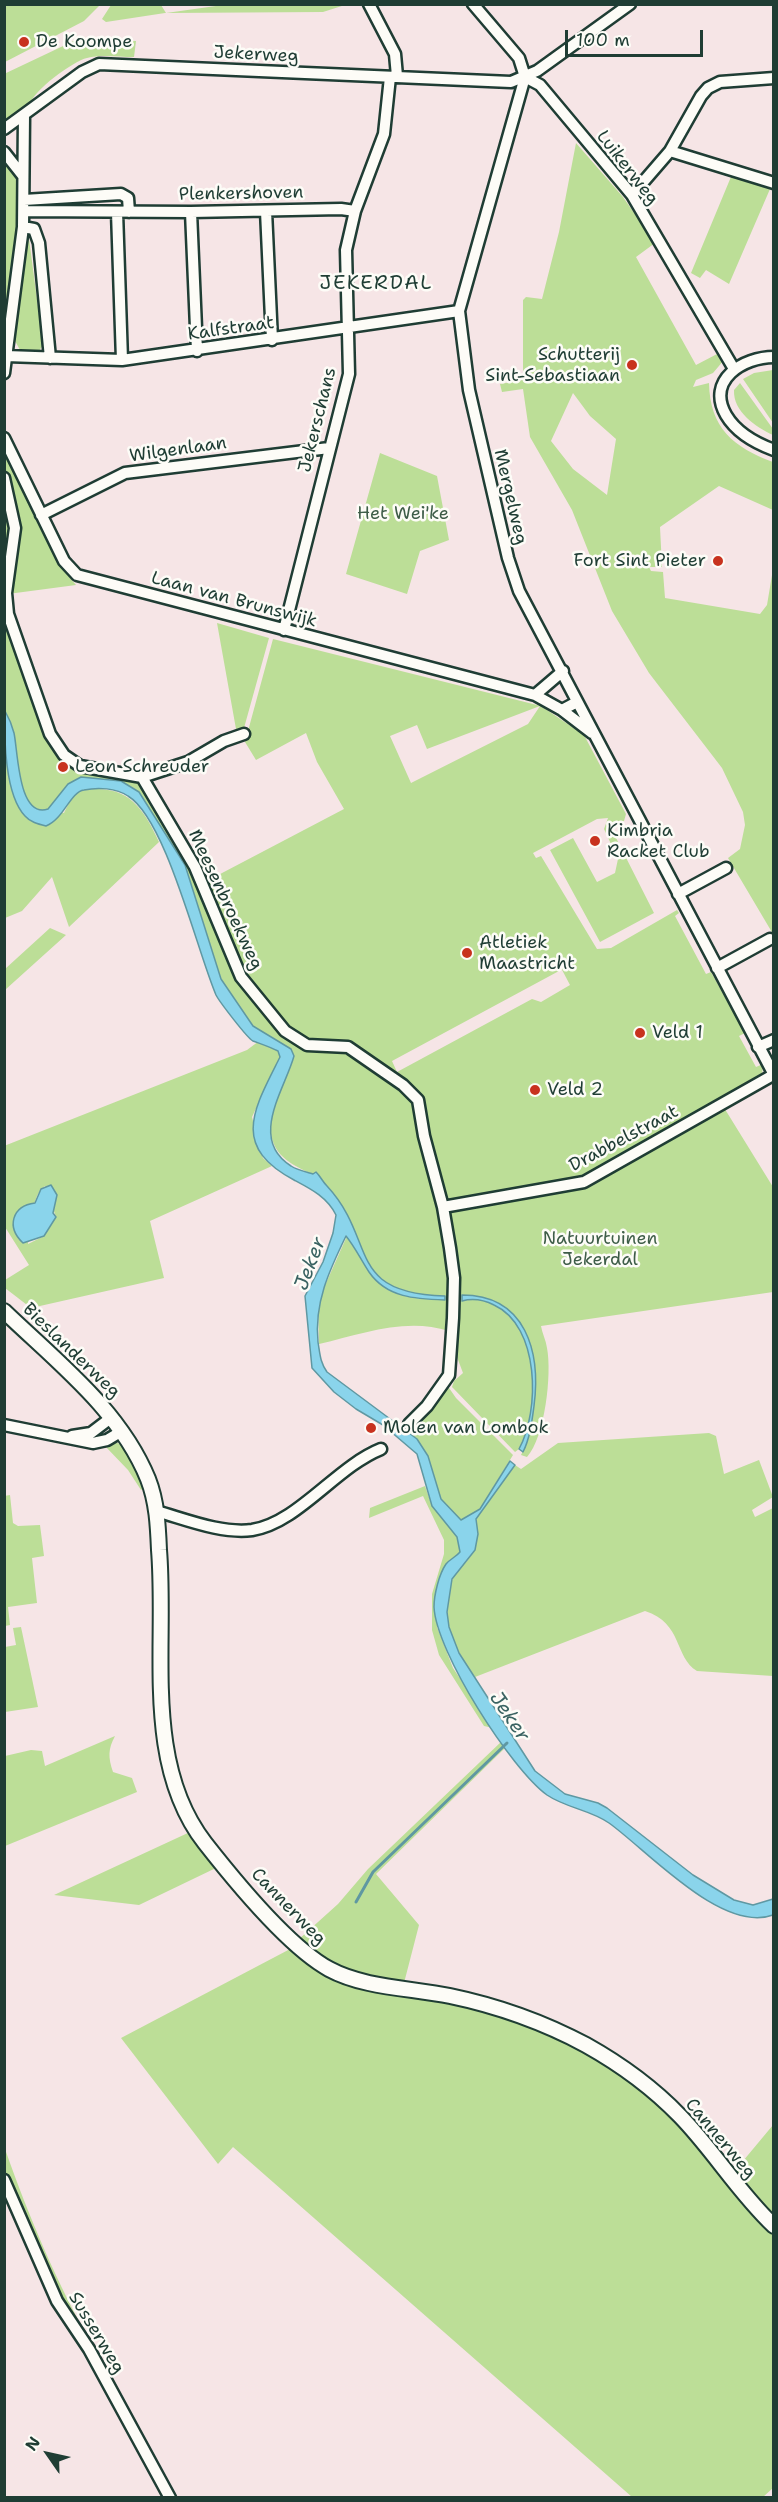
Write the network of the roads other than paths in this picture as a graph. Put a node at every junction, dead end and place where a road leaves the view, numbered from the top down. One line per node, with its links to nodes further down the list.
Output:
1 (369, 4): 4 (street, Jekerschans)
2 (473, 4): 5 (street, Luikerweg)
3 (630, 4): 5 (street)
4 (394, 77): 5 (street, Jekerweg); 7 (street, Jekerweg); 16 (street, Jekerschans)
5 (525, 77): 13 (street, Luikerweg); 20 (street, Mergelweg)
6 (774, 78): 9 (street)
7 (24, 115): 8 (street, Jekerweg); 11 (street)
8 (4, 129)
9 (670, 151): 12 (street); 13 (street)
10 (4, 152): 11 (street)
11 (23, 176): 14 (street)
12 (774, 183)
13 (632, 195): 28 (street, Luikerweg)
14 (24, 206): 17 (street, Plenkershoven); 17 (street); 19 (street)
15 (266, 211): 16 (street, Plenkershoven); 18 (street, Plenkershoven); 22 (street)
16 (354, 211): 21 (street, Jekerschans)
17 (123, 212): 18 (street, Plenkershoven); 27 (street)
18 (191, 212): 23 (street)
19 (23, 227): 24 (street); 26 (street)
20 (459, 311): 21 (street, Kalfstraat); 36 (street, Mergelweg)
21 (346, 328): 22 (street, Kalfstraat); 31 (street, Jekerschans)
22 (272, 340): 23 (street, Kalfstraat)
23 (197, 351): 27 (street, Kalfstraat)
24 (6, 356): 26 (street, Kalfstraat); 29 (street)
25 (774, 357): 28 (street)
26 (50, 358): 27 (street, Kalfstraat)
27 (122, 360)
28 (734, 369): 32 (street)
29 (4, 373)
30 (5, 443): 34 (street, Laan van Brunswijk)
31 (329, 448): 34 (street, Wilgenlaan); 35 (street, Jekerschans)
32 (774, 450)
33 (4, 478): 42 (street)
34 (41, 515): 35 (street, Laan van Brunswijk)
35 (284, 630): 37 (street, Laan van Brunswijk)
36 (562, 671): 37 (street); 38 (street, Mergelweg)
37 (534, 695): 39 (street, Laan van Brunswijk)
38 (577, 702): 39 (street); 40 (street, Mergelweg)
39 (562, 710): 40 (street, Laan van Brunswijk)
40 (592, 733): 44 (street, Mergelweg)
41 (244, 734): 42 (street)
42 (141, 777): 50 (street, Meesenbroekweg)
43 (726, 868): 44 (street)
44 (678, 894): 46 (street, Mergelweg)
45 (770, 939): 46 (street)
46 (717, 968): 48 (street, Mergelweg)
47 (774, 1040): 48 (street)
48 (758, 1047): 49 (street, Mergelweg)
49 (773, 1075): 50 (street, Drabbelstraat)
50 (444, 1207): 53 (street, Meesenbroekweg)
51 (4, 1311): 52 (main road, Bieslanderweg)
52 (112, 1417): 55 (main road, Cannerweg); 56 (street)
53 (409, 1424)
54 (4, 1425): 56 (street)
55 (122, 1431): 56 (street); 58 (main road, Cannerweg)
56 (68, 1437)
57 (381, 1449): 58 (street)
58 (156, 1511): 60 (main road, Cannerweg)
59 (4, 2180): 61 (street, Susserweg)
60 (774, 2226)
61 (170, 2498)

